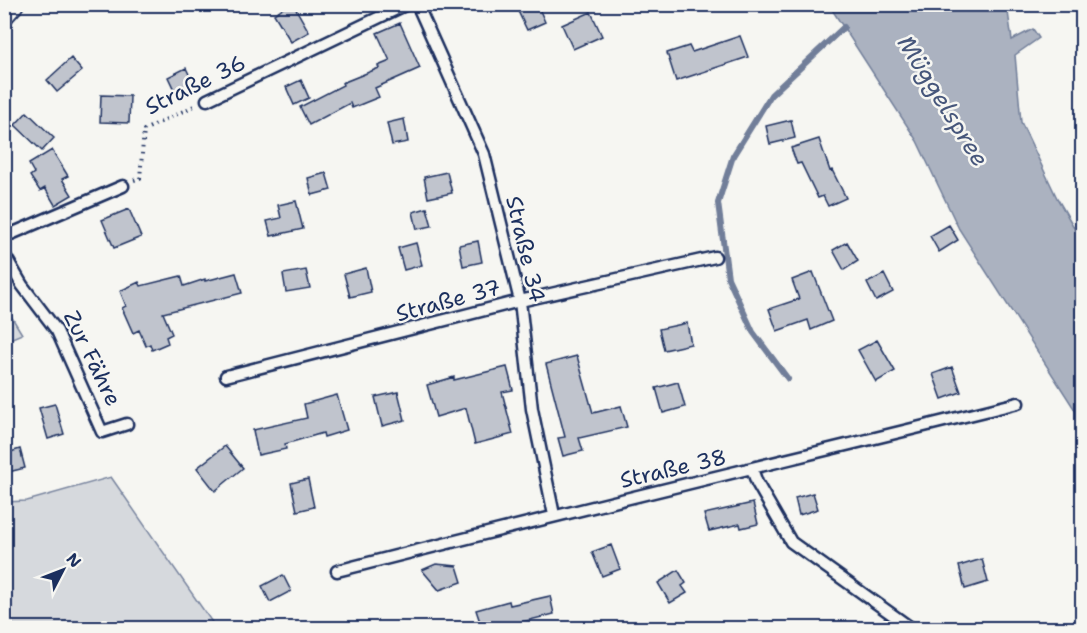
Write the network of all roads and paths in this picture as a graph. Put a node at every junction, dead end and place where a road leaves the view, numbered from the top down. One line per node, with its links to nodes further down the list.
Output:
1 (13, 4): 4 (street)
2 (407, 4): 5 (lane, Straße 36)
3 (417, 4): 10 (lane, Straße 34)
4 (4, 14)
5 (207, 99): 6 (path, Straße 36)
6 (123, 186): 7 (lane)
7 (4, 237)
8 (4, 254): 13 (lane, Zur Fähre)
9 (715, 257): 10 (lane, Straße 37)
10 (520, 301): 11 (lane, Straße 37); 15 (lane, Straße 34)
11 (226, 376)
12 (1018, 403): 14 (lane, Straße 38)
13 (127, 424)
14 (752, 469): 15 (lane, Straße 38); 17 (lane)
15 (555, 515): 16 (lane, Straße 38)
16 (336, 572)
17 (911, 628)

